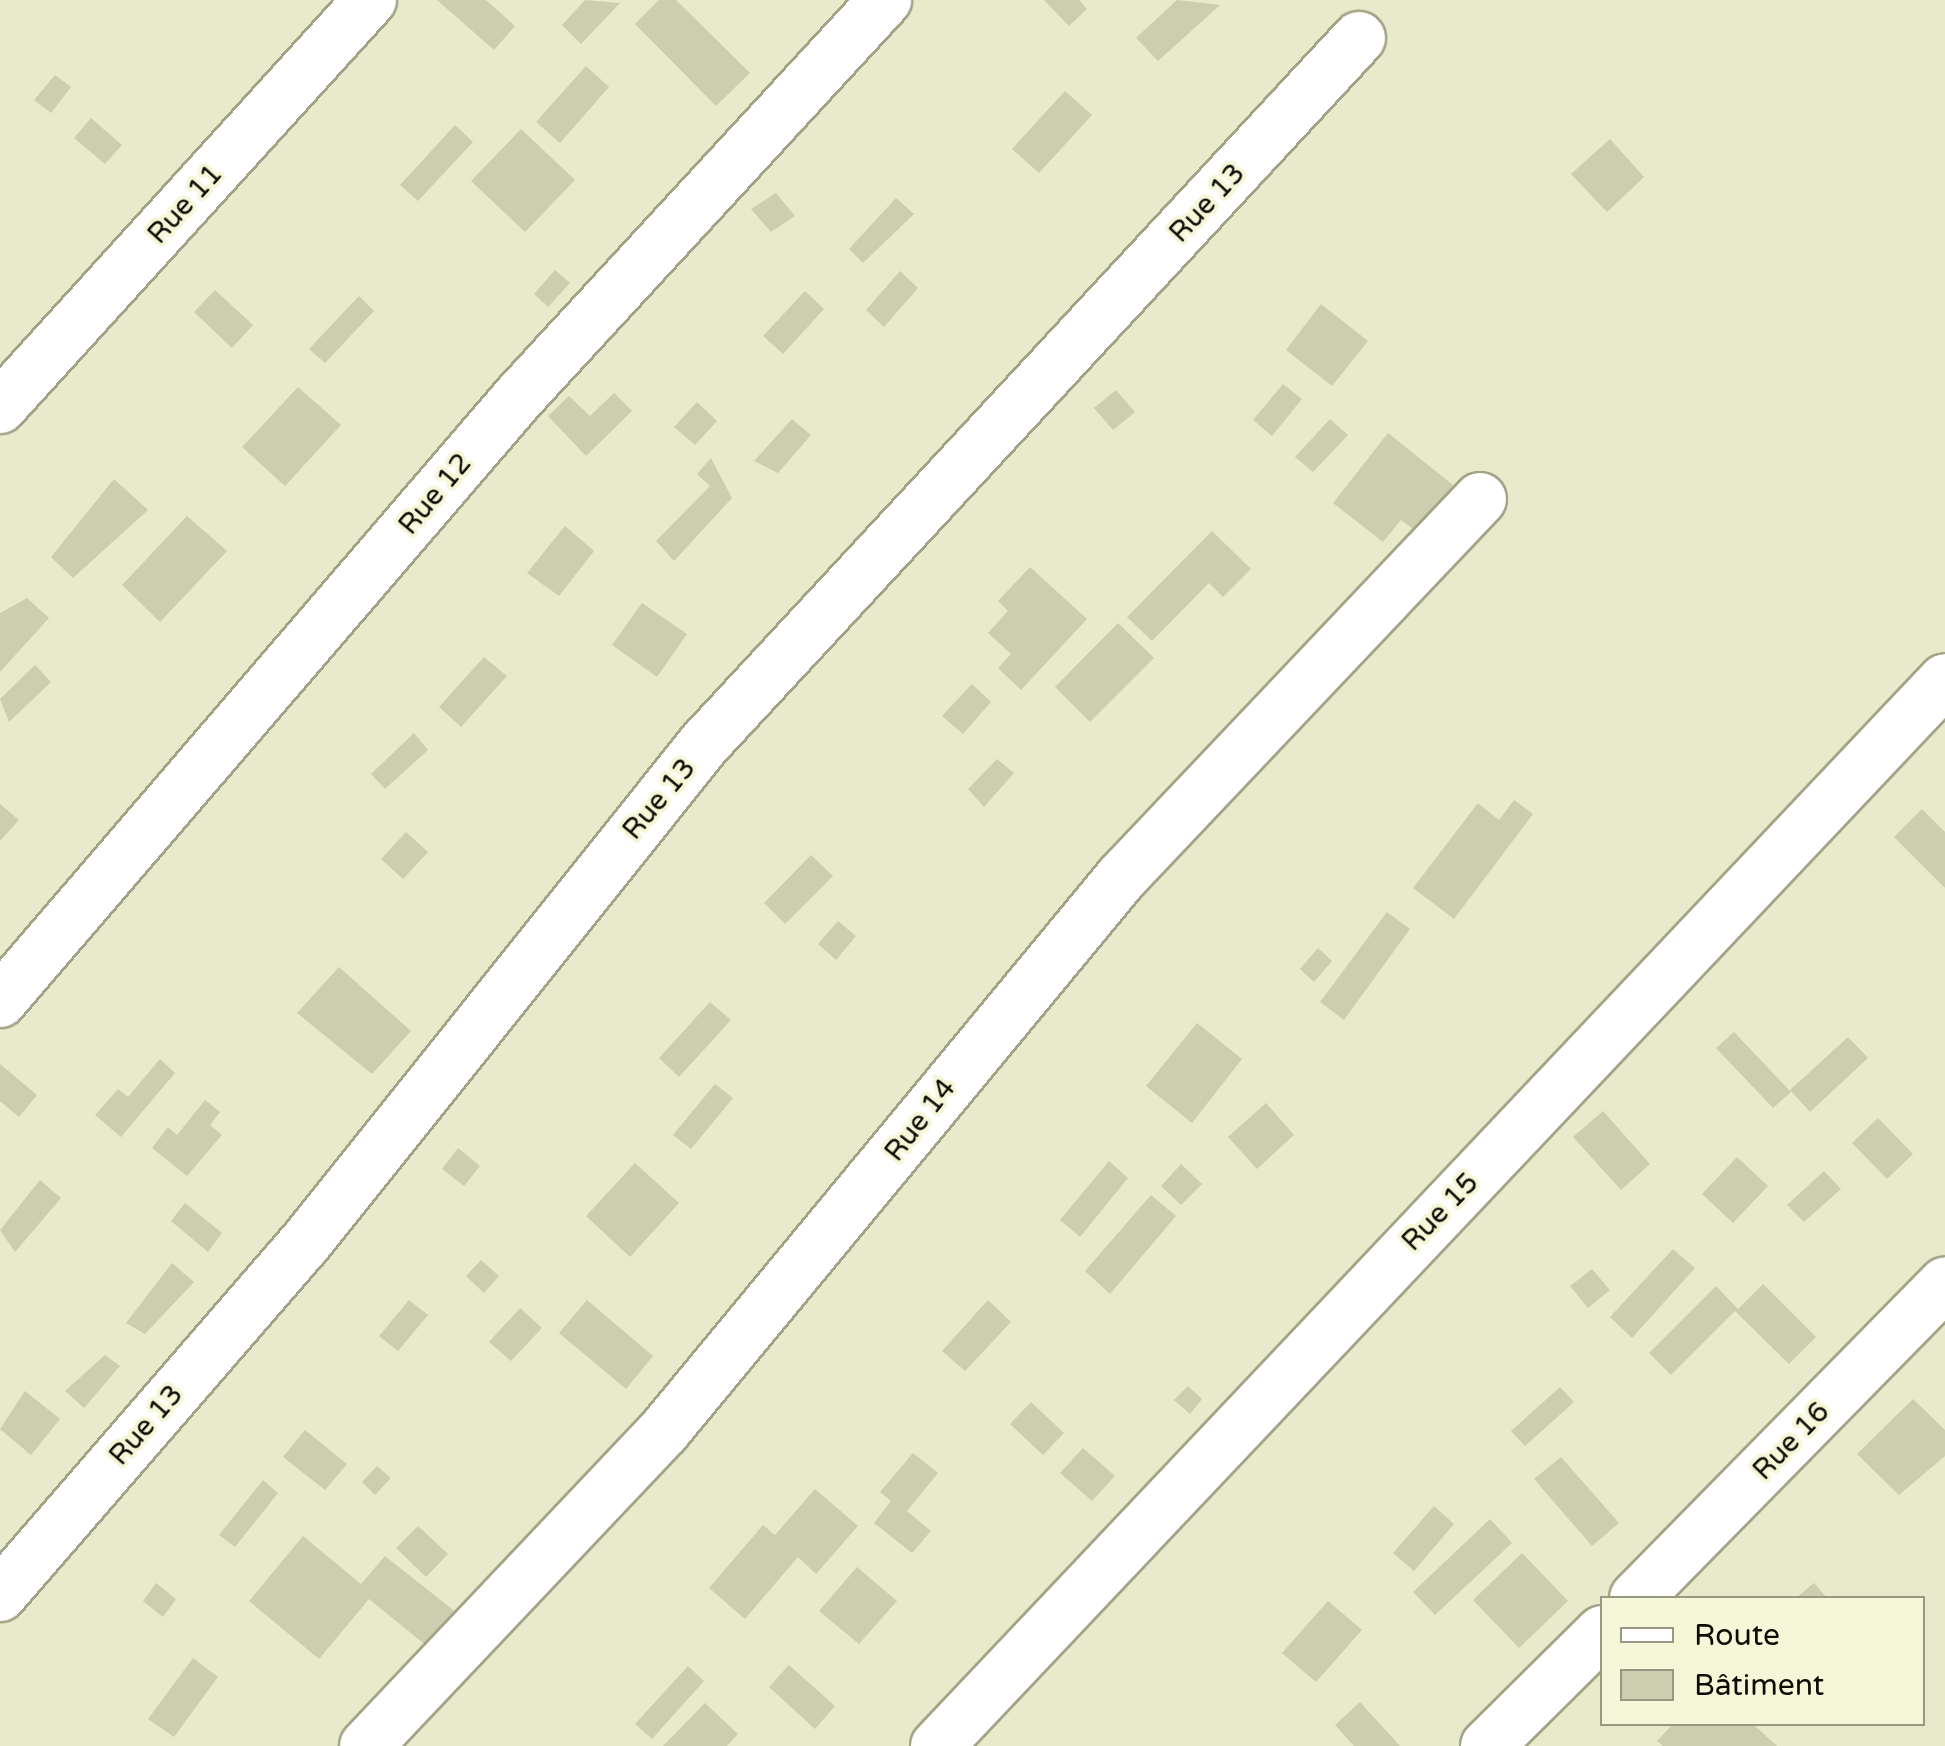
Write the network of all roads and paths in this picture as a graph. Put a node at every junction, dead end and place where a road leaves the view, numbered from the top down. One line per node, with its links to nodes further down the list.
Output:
1 (370, 0): 4 (street, Rue 11)
2 (884, 0): 7 (street, Rue 12)
3 (1359, 38): 9 (street, Rue 13)
4 (0, 408)
5 (1480, 499): 12 (street, Rue 14)
6 (1945, 680): 13 (street, Rue 15)
7 (0, 1001)
8 (1945, 1284): 10 (street, Rue 16)
9 (0, 1595)
10 (1638, 1596)
11 (1600, 1634): 14 (street)
12 (366, 1746)
13 (937, 1746)
14 (1487, 1746)

